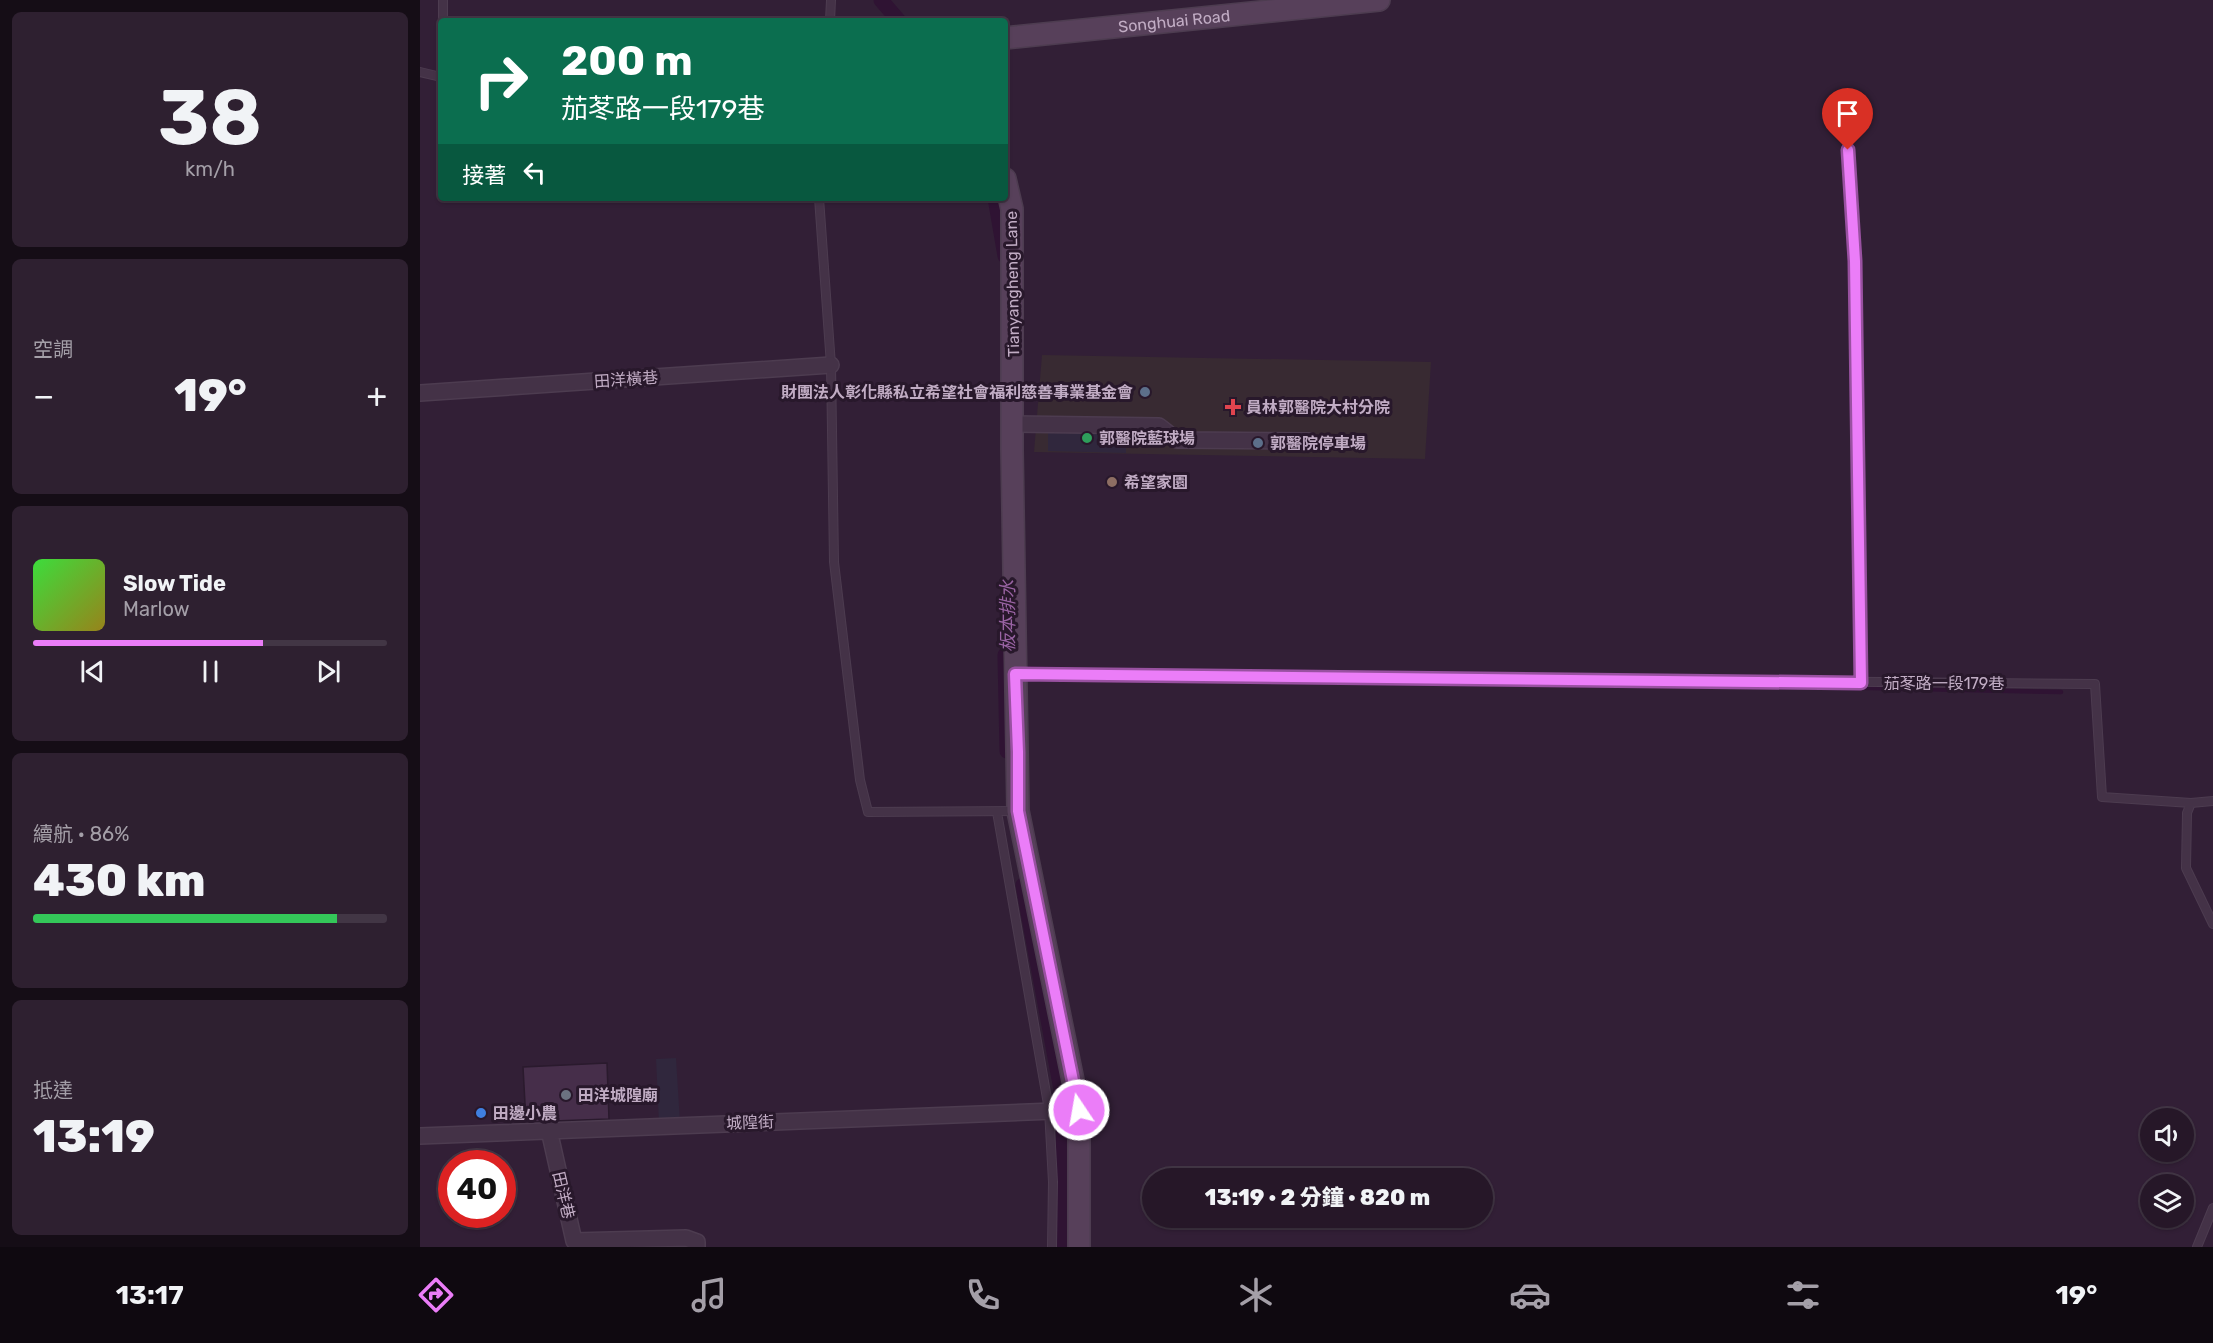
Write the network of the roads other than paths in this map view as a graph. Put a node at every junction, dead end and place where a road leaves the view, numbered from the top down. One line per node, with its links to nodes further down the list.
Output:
1 (443, 0): 4 (lane)
2 (831, 0): 5 (lane)
3 (1373, 1): 6 (street, Songhuai Road)
4 (443, 18)
5 (830, 18)
6 (1008, 38)
7 (420, 72): 8 (lane)
8 (438, 76)
9 (1845, 106): 17 (lane)
10 (1008, 191): 14 (street, Tianyangheng Lane)
11 (819, 201): 12 (lane)
12 (831, 365): 13 (street, 田洋橫巷); 20 (lane)
13 (420, 393)
14 (1013, 424): 15 (street); 16 (street, Tianyangheng Lane)
15 (1309, 441)
16 (1015, 674): 17 (lane, 茄苳路一段179巷); 20 (street, Tianyangheng Lane)
17 (1861, 683): 19 (lane, 茄苳路一段179巷)
18 (2213, 801): 19 (lane, 茄苳路一段179巷)
19 (2191, 803): 21 (lane)
20 (1007, 812): 22 (lane); 23 (street, Tianyangheng Lane)
21 (2213, 924)
22 (1049, 1110): 23 (street, 城隍街); 24 (street, 城隍街); 28 (lane)
23 (1079, 1110): 29 (street, Tianyangheng Lane)
24 (549, 1130): 25 (street, 城隍街); 27 (street, 田洋巷)
25 (420, 1136)
26 (2213, 1208): 30 (lane)
27 (697, 1247)
28 (1052, 1247)
29 (1079, 1247)
30 (2197, 1247)

